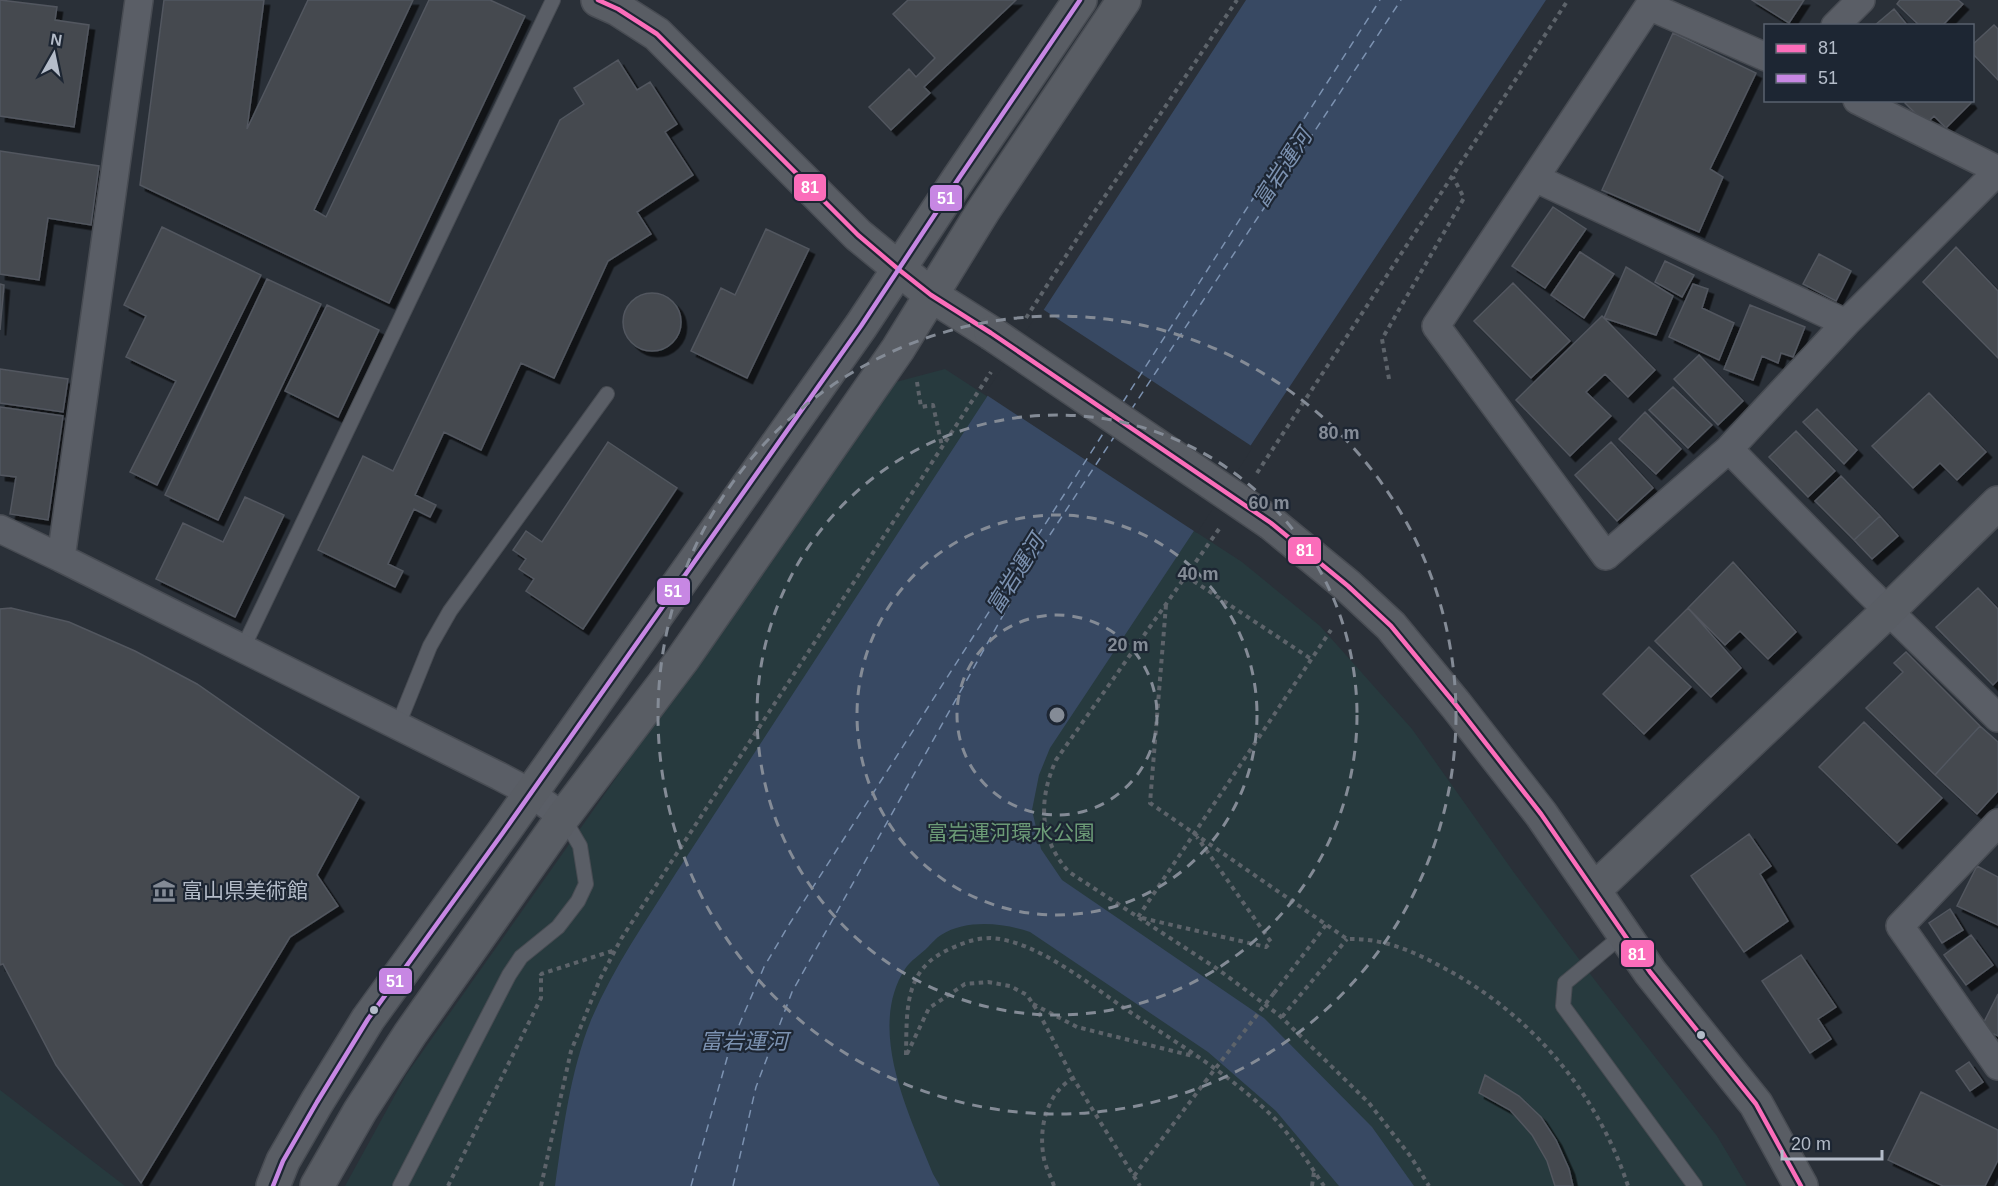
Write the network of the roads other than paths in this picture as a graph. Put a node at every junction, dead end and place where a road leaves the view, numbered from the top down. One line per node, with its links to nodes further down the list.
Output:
1 (139, 0): 20 (street)
2 (553, 0): 22 (lane)
3 (598, 0): 13 (street)
4 (1080, 0): 13 (street)
5 (1124, 0): 14 (street)
6 (1861, 0): 8 (street)
7 (1651, 3): 9 (street); 12 (street)
8 (1837, 24)
9 (1764, 56)
10 (1861, 102): 11 (street)
11 (1998, 171): 15 (street)
12 (1535, 178): 15 (street); 17 (street)
13 (898, 269): 14 (street); 25 (street)
14 (931, 295): 26 (street); 29 (street, bridge)
15 (1846, 323): 17 (street)
16 (607, 394): 24 (lane)
17 (1729, 449): 21 (street)
18 (1998, 503): 21 (street)
19 (0, 529): 20 (street)
20 (60, 558): 22 (street)
21 (1888, 611): 23 (street); 29 (street)
22 (243, 648): 24 (street)
23 (1998, 718)
24 (398, 725): 25 (street)
25 (531, 793): 26 (street); 33 (street)
26 (563, 817): 32 (street); 34 (lane)
27 (1998, 823): 28 (street)
28 (1988, 848): 31 (street)
29 (1594, 890): 30 (street)
30 (1624, 934): 35 (lane); 36 (street)
31 (1998, 1066)
32 (324, 1183)
33 (273, 1186)
34 (400, 1186)
35 (1695, 1186)
36 (1801, 1186)

